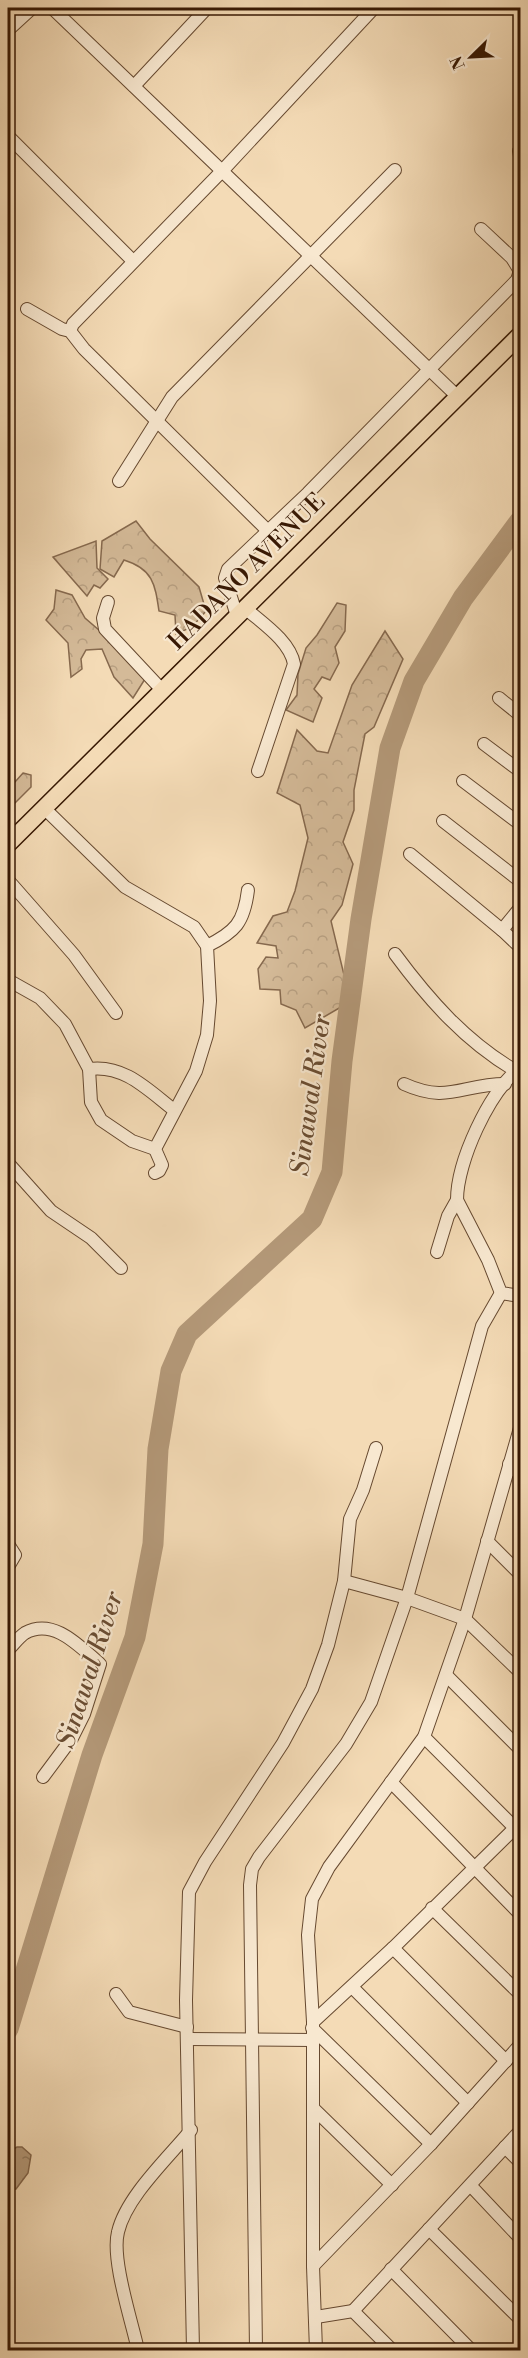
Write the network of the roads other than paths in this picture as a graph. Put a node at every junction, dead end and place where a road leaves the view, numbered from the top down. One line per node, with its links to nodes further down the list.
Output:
1 (32, 8): 5 (street)
2 (52, 8): 6 (street)
3 (207, 8): 6 (street)
4 (374, 8): 8 (street)
5 (8, 30)
6 (134, 86): 8 (street)
7 (8, 136): 12 (street)
8 (223, 170): 11 (street); 12 (street)
9 (395, 170): 11 (street)
10 (481, 229): 13 (street)
11 (310, 254): 17 (street); 19 (street)
12 (132, 260): 15 (street)
13 (520, 271): 17 (street)
14 (27, 309): 15 (street)
15 (70, 331): 19 (street)
16 (520, 334): 18 (main road, HADANO AVENUE)
17 (429, 368): 18 (street); 21 (street)
18 (458, 397): 23 (main road, HADANO AVENUE)
19 (156, 420): 20 (street); 21 (street)
20 (119, 482)
21 (267, 530): 23 (street)
22 (108, 602): 24 (street)
23 (241, 612): 24 (main road, HADANO AVENUE); 28 (street)
24 (162, 690): 31 (main road, HADANO AVENUE)
25 (499, 698): 26 (street)
26 (520, 715)
27 (484, 744): 29 (street)
28 (258, 771)
29 (520, 771)
30 (463, 781): 33 (street)
31 (44, 808): 34 (main road, HADANO AVENUE); 41 (street)
32 (443, 821): 37 (street)
33 (520, 824)
34 (8, 844)
35 (410, 854): 40 (street)
36 (8, 880): 45 (street)
37 (520, 881)
38 (248, 890): 41 (street)
39 (520, 908): 40 (street)
40 (502, 930): 42 (street)
41 (207, 946): 50 (street)
42 (520, 947)
43 (395, 954): 47 (street)
44 (8, 980): 46 (street)
45 (116, 1013)
46 (89, 1069): 50 (street); 51 (street)
47 (518, 1070): 49 (street)
48 (404, 1084): 49 (street)
49 (505, 1084): 54 (street)
50 (174, 1110): 51 (street)
51 (155, 1149): 53 (street)
52 (8, 1163): 56 (street)
53 (155, 1173)
54 (457, 1200): 55 (street); 57 (street)
55 (437, 1252)
56 (121, 1268)
57 (501, 1293): 58 (street); 68 (street)
58 (520, 1296)
59 (520, 1428): 61 (street)
60 (376, 1448): 67 (street)
61 (509, 1464): 62 (street); 63 (street)
62 (520, 1475)
63 (487, 1540): 66 (street); 69 (street)
64 (8, 1544): 65 (street)
65 (8, 1567)
66 (520, 1574)
67 (344, 1581): 68 (street); 86 (street)
68 (407, 1598): 69 (street); 87 (street)
69 (465, 1619): 71 (street); 72 (street)
70 (8, 1650): 75 (street)
71 (520, 1672)
72 (446, 1675): 73 (street); 74 (street)
73 (424, 1737): 76 (street); 77 (street)
74 (520, 1749)
75 (43, 1777)
76 (391, 1782): 78 (street); 85 (street)
77 (519, 1828): 78 (street)
78 (474, 1868): 79 (street); 80 (street)
79 (432, 1908): 81 (street); 83 (street)
80 (520, 1914)
81 (393, 1948): 82 (street); 89 (street)
82 (352, 1987): 85 (street); 90 (street)
83 (520, 1994)
84 (116, 1995): 86 (street)
85 (313, 2030): 87 (street); 91 (street); 94 (street)
86 (188, 2033): 87 (street); 92 (street)
87 (254, 2040): 108 (street)
88 (520, 2045): 89 (street)
89 (506, 2061): 90 (street)
90 (468, 2103): 94 (street)
91 (313, 2108): 97 (street); 101 (street)
92 (191, 2130): 106 (street); 107 (street)
93 (520, 2131): 95 (street)
94 (431, 2144): 97 (street)
95 (506, 2147): 96 (street); 98 (street)
96 (520, 2162)
97 (392, 2185): 101 (street)
98 (471, 2186): 99 (street); 100 (street)
99 (429, 2229): 102 (street); 105 (street)
100 (520, 2238)
101 (313, 2266): 104 (street)
102 (391, 2269): 103 (street); 111 (street)
103 (353, 2311): 104 (street); 110 (street)
104 (316, 2316): 109 (street)
105 (520, 2319)
106 (138, 2350)
107 (194, 2350)
108 (256, 2350)
109 (316, 2350)
110 (392, 2350)
111 (471, 2350)

